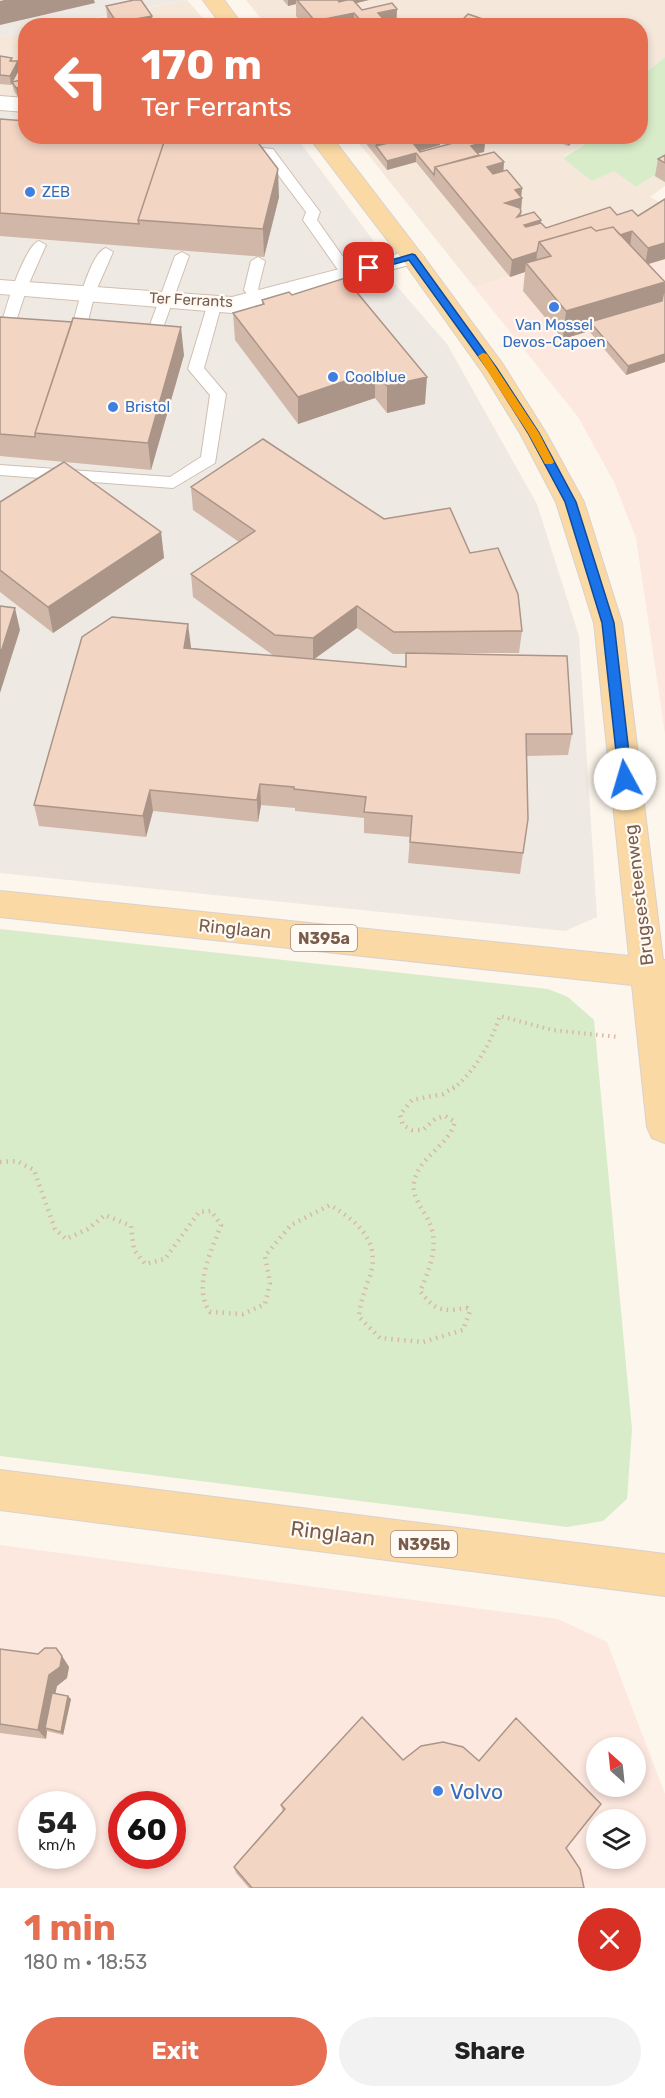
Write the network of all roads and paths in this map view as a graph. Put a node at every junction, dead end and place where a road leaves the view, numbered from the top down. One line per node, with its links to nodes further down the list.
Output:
1 (213, 0): 2 (main road)
2 (227, 18)
3 (0, 103): 4 (street)
4 (18, 104)
5 (325, 144): 10 (main road, Brugsesteenweg)
6 (221, 149): 12 (lane)
7 (39, 245): 13 (lane)
8 (106, 252): 14 (lane)
9 (182, 256): 16 (lane)
10 (412, 257): 12 (street, Ter Ferrants); 23 (main road, Brugsesteenweg)
11 (258, 261): 15 (lane)
12 (348, 274): 15 (street, Ter Ferrants)
13 (10, 287): 14 (street, Ter Ferrants); 18 (lane)
14 (88, 293): 16 (street, Ter Ferrants); 19 (lane)
15 (258, 298): 17 (street, Ter Ferrants)
16 (168, 300): 17 (street, Ter Ferrants); 20 (lane)
17 (215, 303): 21 (lane)
18 (4, 333)
19 (76, 341)
20 (149, 347)
21 (0, 470)
22 (0, 904): 23 (main road, Ringlaan / N395a)
23 (656, 974): 24 (main road, Brugsesteenweg)
24 (656, 1041): 25 (main road, Brugsesteenweg); 26 (path)
25 (665, 1127)
26 (0, 1162)
27 (0, 1490): 28 (main road, Ringlaan / N395b)
28 (665, 1575)

